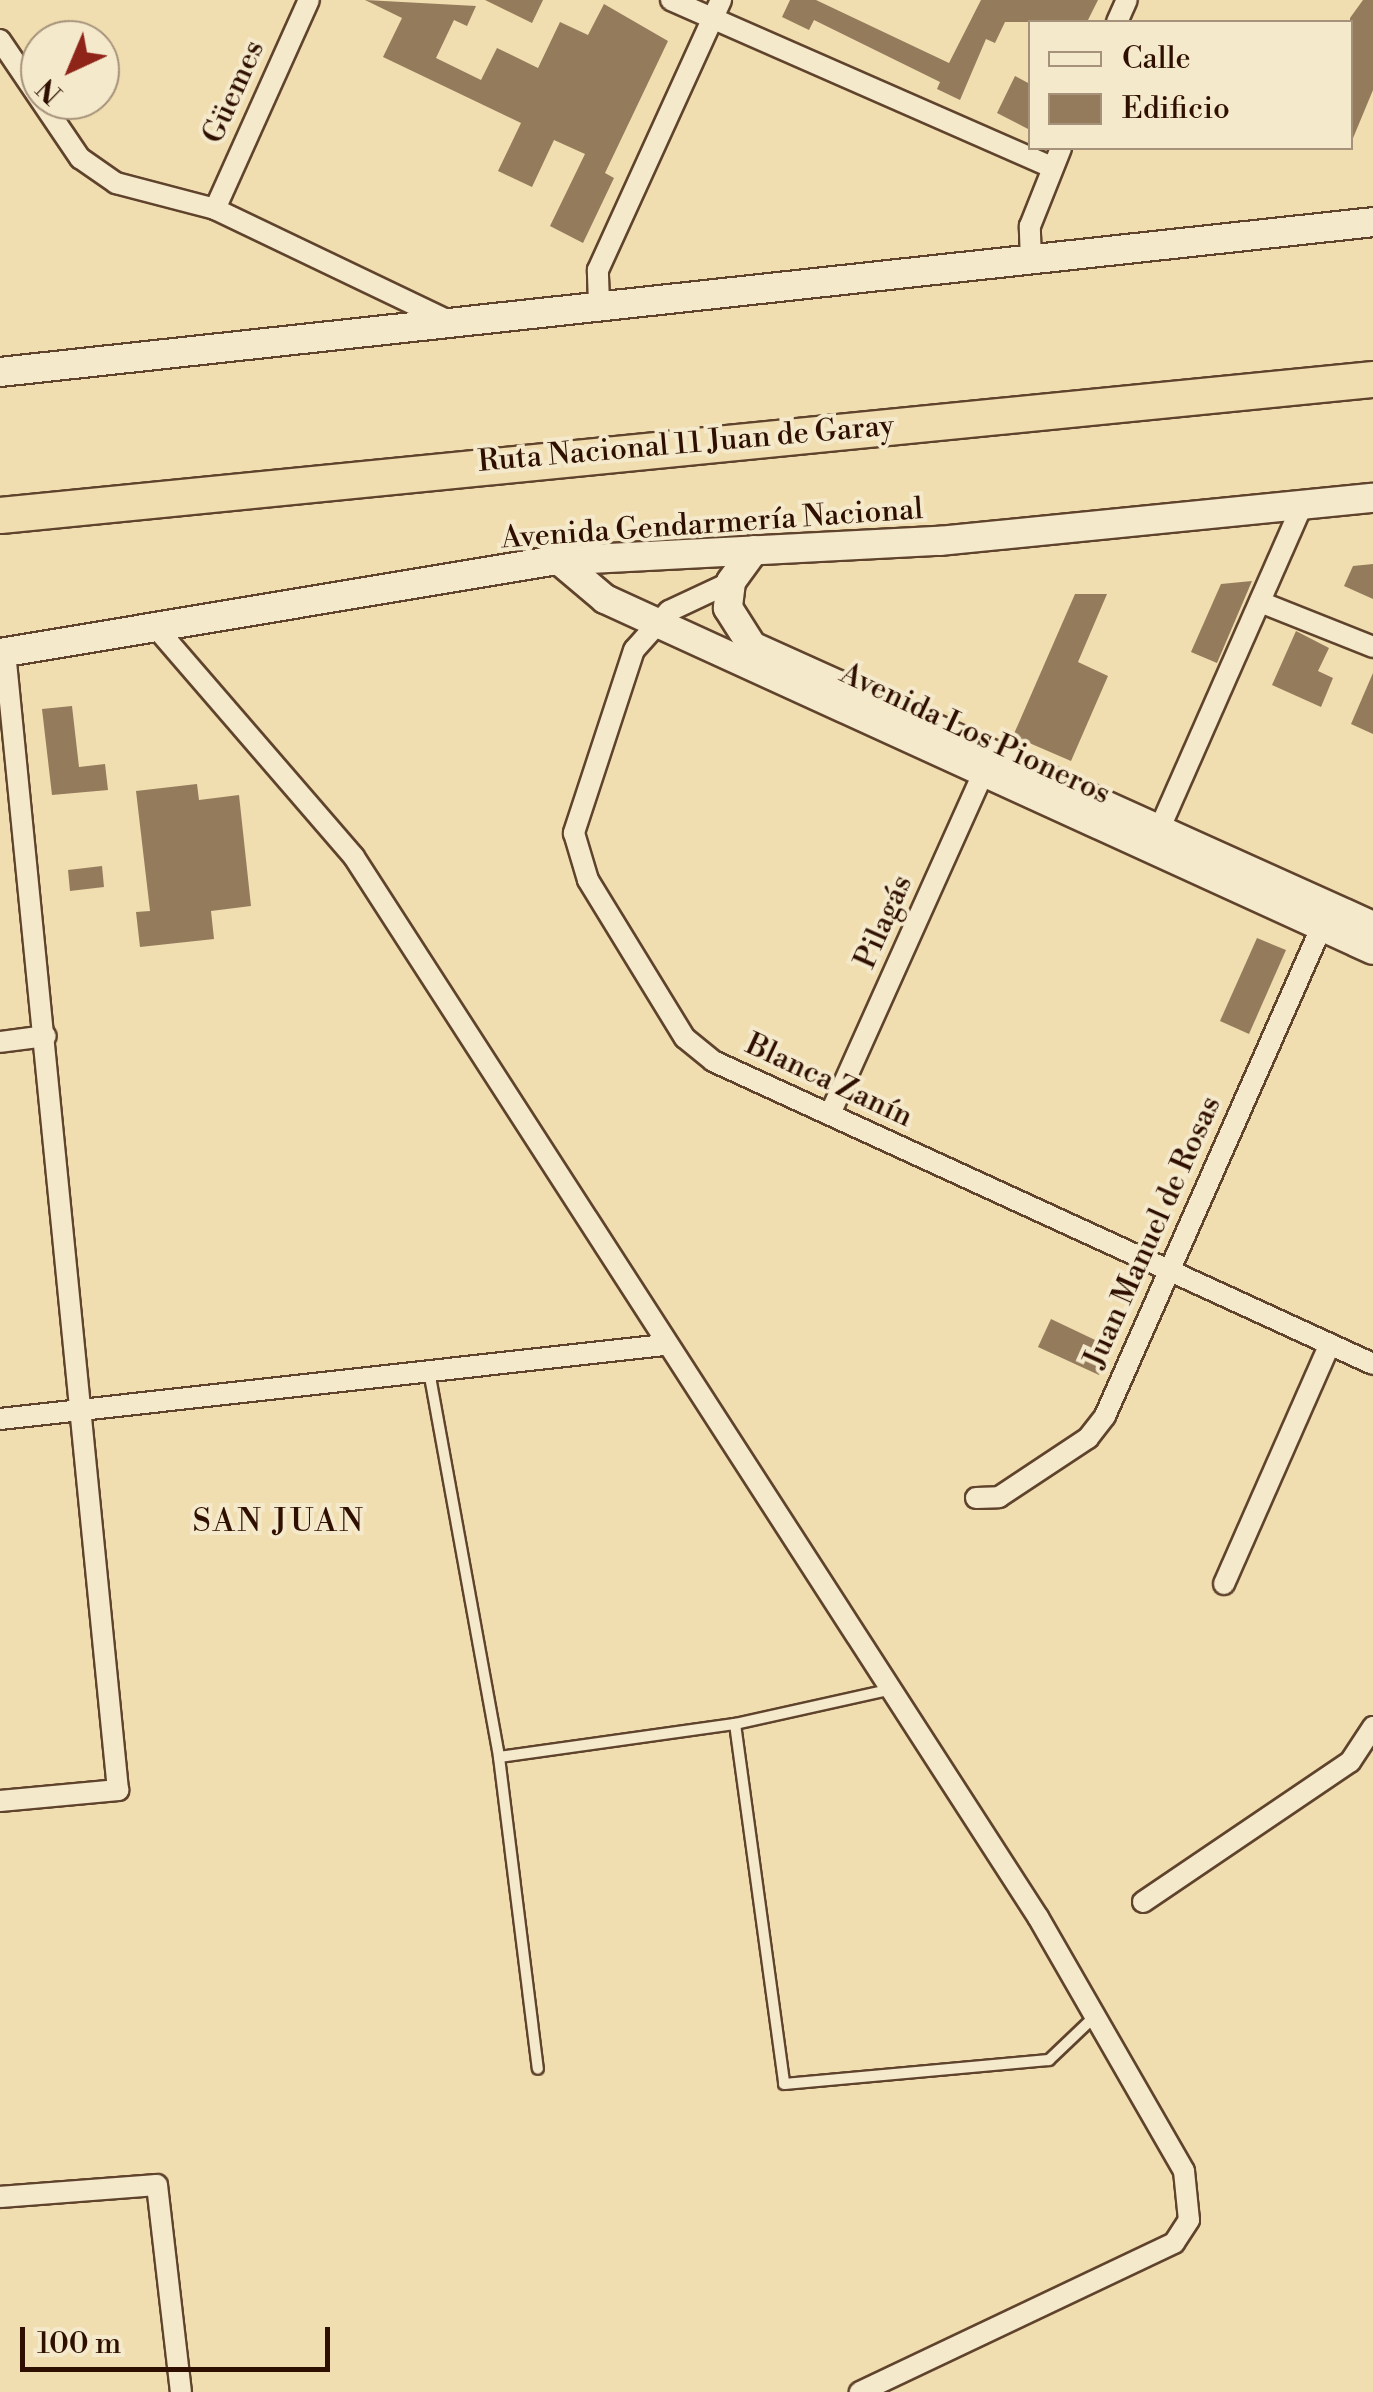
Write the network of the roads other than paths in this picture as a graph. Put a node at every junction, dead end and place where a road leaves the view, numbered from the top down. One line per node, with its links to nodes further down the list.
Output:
1 (309, 0): 7 (street, Güemes)
2 (671, 0): 3 (street)
3 (717, 10): 5 (street); 10 (street)
4 (0, 40): 7 (street)
5 (1028, 144)
6 (1057, 157): 9 (street)
7 (215, 209): 11 (street)
8 (1373, 222): 9 (main road)
9 (1031, 262): 10 (main road)
10 (599, 304): 11 (main road)
11 (451, 322): 12 (main road)
12 (0, 372)
13 (1373, 379): 16 (highway, Ruta Nacional 11 Juan de Garay)
14 (1373, 498): 15 (main road, Avenida Gendarmería Nacional)
15 (1302, 505): 17 (main road, Avenida Gendarmería Nacional); 20 (street)
16 (0, 515)
17 (754, 550): 18 (main road, Avenida Gendarmería Nacional); 19 (main road)
18 (560, 561): 21 (main road, Avenida Los Pioneros); 22 (main road, Avenida Gendarmería Nacional)
19 (732, 582): 21 (street); 25 (main road, Avenida Los Pioneros)
20 (1260, 602): 23 (street); 26 (street)
21 (656, 623): 25 (main road, Avenida Los Pioneros); 32 (street, Blanca Zanín)
22 (160, 631): 24 (main road, Avenida Gendarmería Nacional); 35 (street)
23 (1373, 647)
24 (3, 653): 30 (street)
25 (988, 764): 26 (main road, Avenida Los Pioneros); 32 (street, Pilagás)
26 (1154, 840): 27 (main road, Avenida Los Pioneros); 28 (main road, Avenida Los Pioneros)
27 (1373, 926)
28 (1322, 928): 29 (main road, Avenida Los Pioneros); 33 (street, Juan Manuel de Rosas)
29 (1373, 950)
30 (46, 1036): 31 (street); 38 (street)
31 (0, 1042)
32 (830, 1114): 33 (street, Blanca Zanín)
33 (1168, 1267): 34 (street, Blanca Zanín); 40 (street, Juan Manuel de Rosas)
34 (1330, 1344): 36 (street, Blanca Zanín); 41 (street)
35 (664, 1345): 37 (street); 42 (street)
36 (1373, 1364)
37 (429, 1371): 38 (street); 45 (lane)
38 (86, 1408): 39 (street); 46 (street)
39 (0, 1419)
40 (976, 1498)
41 (1224, 1584)
42 (888, 1690): 43 (lane); 48 (street)
43 (735, 1724): 45 (lane); 48 (lane)
44 (1373, 1727): 47 (street)
45 (499, 1757): 49 (lane)
46 (0, 1801)
47 (1143, 1902)
48 (1095, 2016): 52 (street)
49 (538, 2069)
50 (0, 2197): 51 (street)
51 (181, 2392)
52 (860, 2392)

